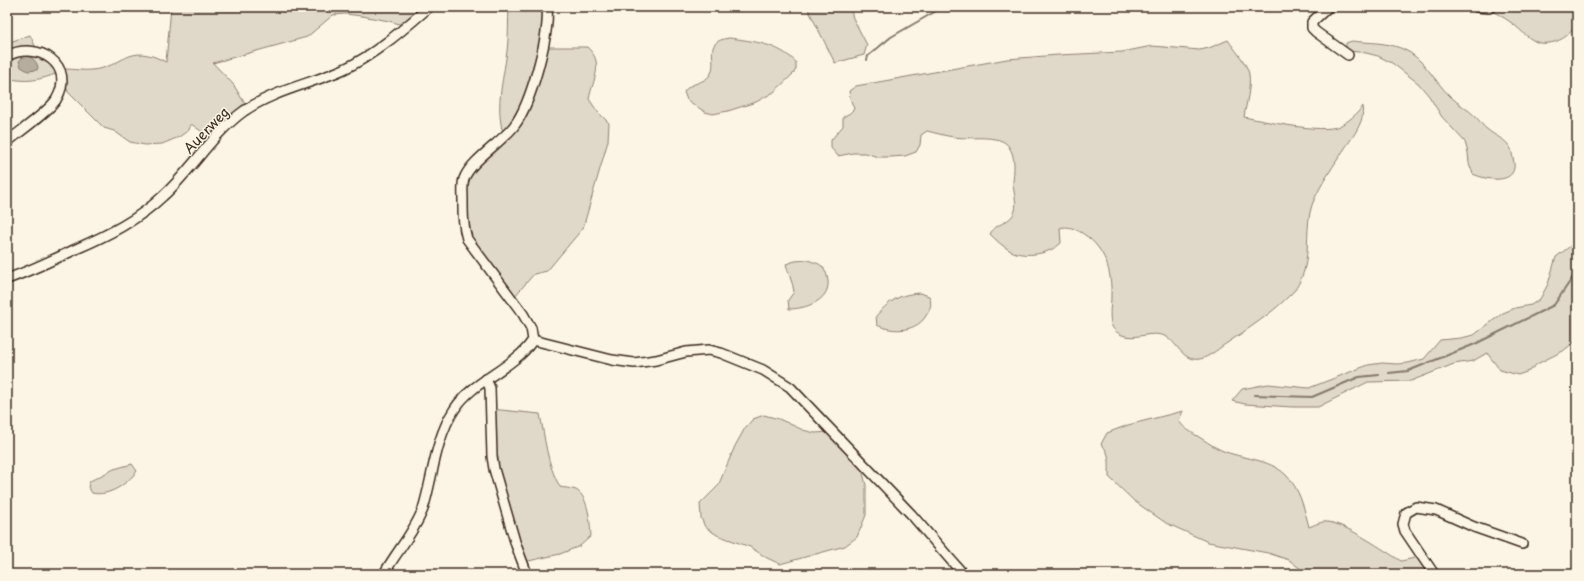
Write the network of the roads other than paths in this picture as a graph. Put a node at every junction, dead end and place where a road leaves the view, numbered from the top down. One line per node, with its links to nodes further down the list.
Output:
1 (429, 7): 9 (street, Auerweg)
2 (547, 7): 10 (street)
3 (1328, 7): 6 (street)
4 (1477, 7): 5 (street)
5 (1491, 7)
6 (1348, 55)
7 (7, 56): 8 (street)
8 (7, 142)
9 (7, 279)
10 (533, 340): 11 (street); 15 (street)
11 (486, 379): 13 (street); 14 (street)
12 (1522, 544): 16 (street)
13 (384, 574)
14 (526, 574)
15 (963, 574)
16 (1434, 574)

